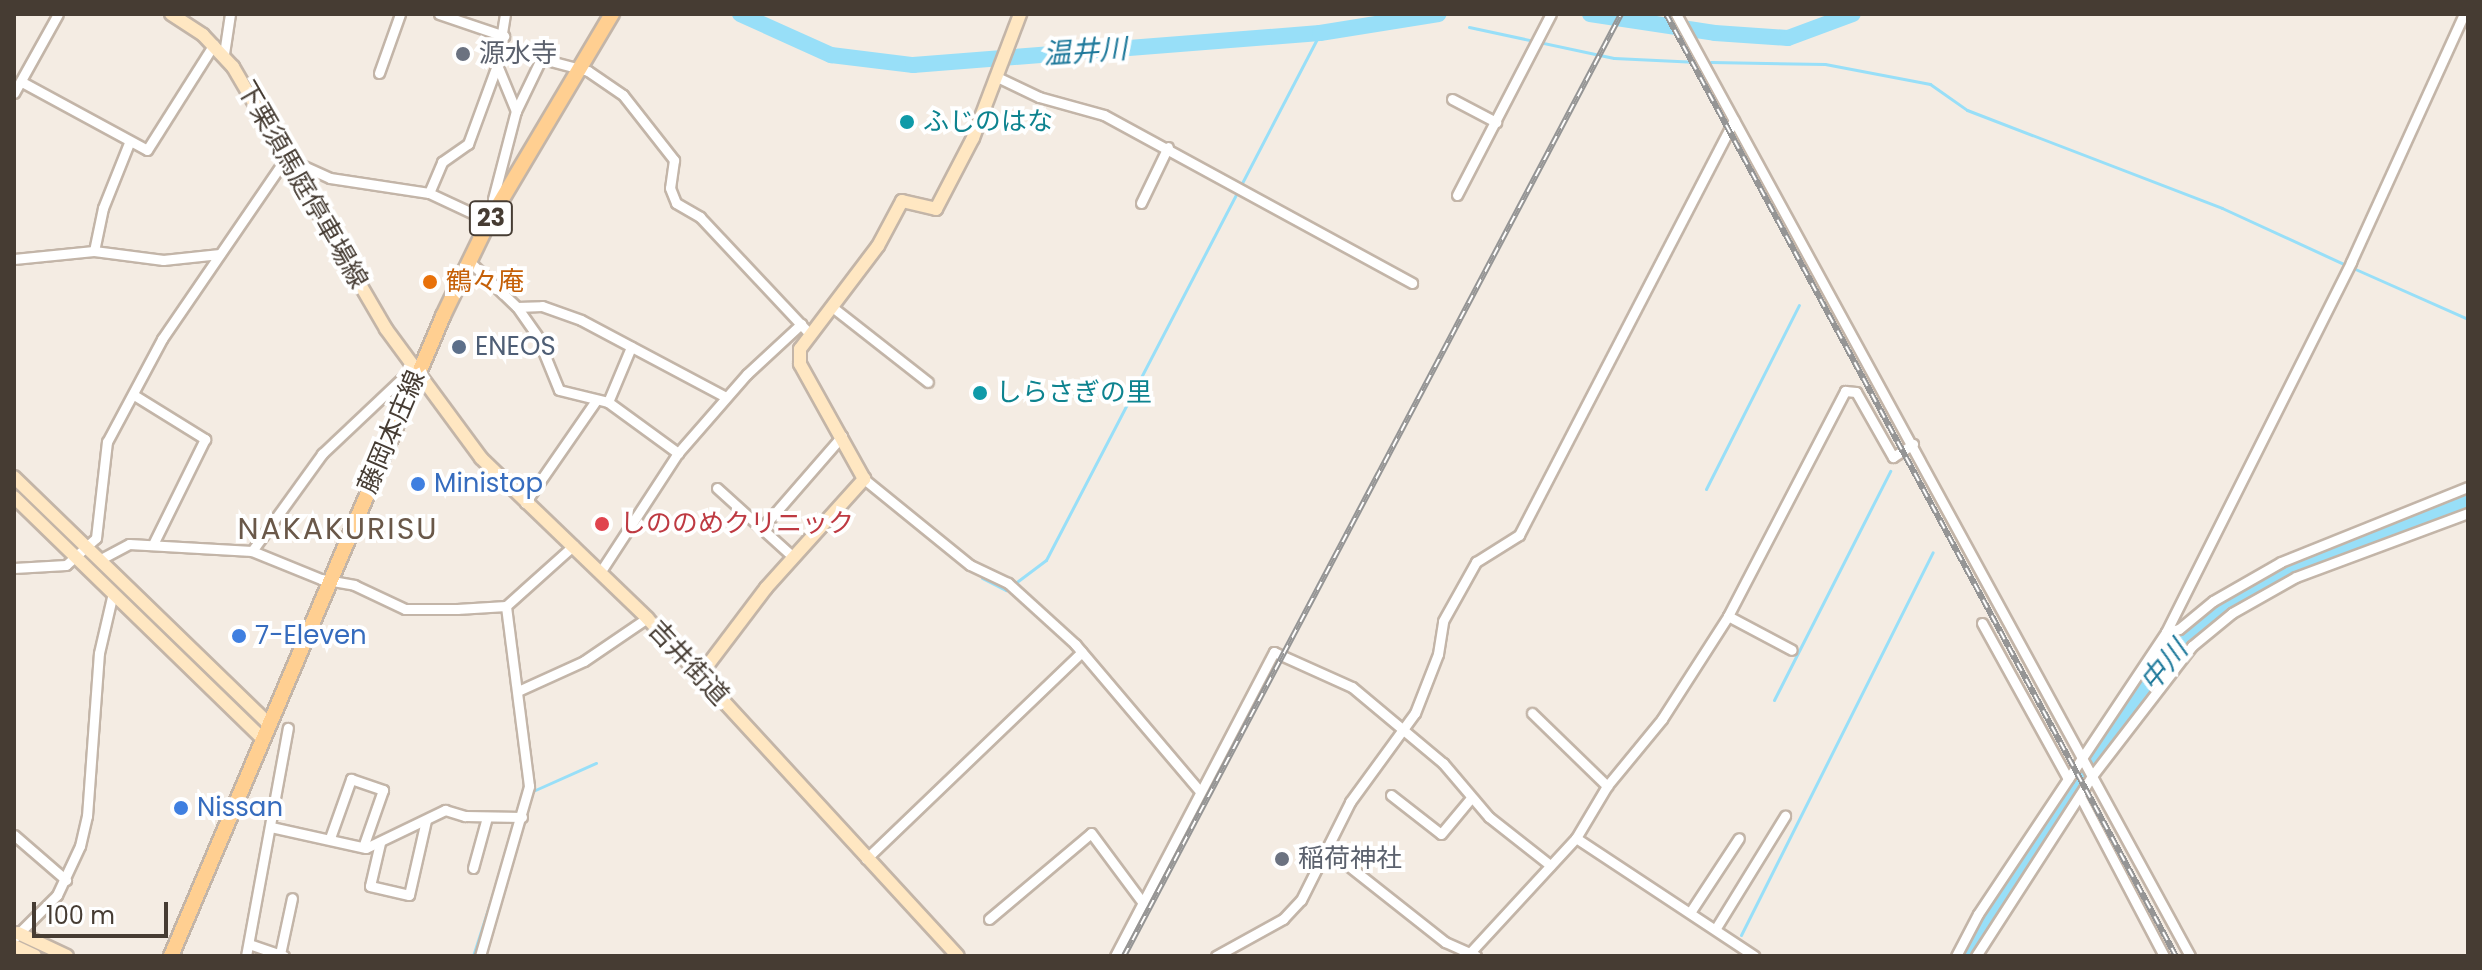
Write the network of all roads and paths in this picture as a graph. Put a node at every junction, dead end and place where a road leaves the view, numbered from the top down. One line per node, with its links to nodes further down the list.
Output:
1 (58, 14): 21 (street)
2 (171, 14): 13 (street, 下栗須馬庭停車場線)
3 (230, 14): 15 (street)
4 (400, 14): 19 (street)
5 (439, 14): 12 (street)
6 (505, 14): 12 (street)
7 (612, 14): 18 (main road, 藤岡本庄線 / 23)
8 (1020, 14): 20 (street)
9 (1676, 14): 25 (street)
10 (2464, 14): 75 (street)
11 (1550, 15): 26 (street)
12 (504, 36): 14 (street)
13 (214, 44): 15 (street, 下栗須馬庭停車場線); 27 (street)
14 (501, 48): 16 (street); 17 (street)
15 (224, 54): 29 (street, 下栗須馬庭停車場線)
16 (542, 57): 18 (street); 24 (street)
17 (497, 65): 24 (street); 30 (street)
18 (579, 69): 33 (main road, 藤岡本庄線 / 23); 41 (street)
19 (379, 73)
20 (995, 76): 28 (street); 39 (street)
21 (22, 82): 22 (street); 27 (street)
22 (14, 93)
23 (1452, 99): 26 (street)
24 (516, 111): 33 (street)
25 (1734, 120): 50 (street); 83 (street)
26 (1496, 122): 31 (street)
27 (129, 143): 34 (street)
28 (1168, 147): 32 (street); 38 (street)
29 (286, 158): 30 (street); 35 (street); 43 (street, 下栗須馬庭停車場線)
30 (429, 193): 33 (street)
31 (1457, 195)
32 (1141, 203)
33 (493, 215): 37 (main road, 藤岡本庄線 / 23)
34 (94, 251): 35 (street); 36 (street)
35 (220, 254): 45 (street)
36 (14, 259)
37 (469, 261): 40 (street); 43 (main road, 藤岡本庄線 / 23)
38 (1412, 283)
39 (831, 306): 41 (street); 44 (street)
40 (517, 307): 42 (street); 47 (street)
41 (806, 329): 46 (street); 49 (street)
42 (631, 347): 46 (street); 48 (street)
43 (415, 370): 57 (street, 吉井街道); 63 (street); 69 (main road, 藤岡本庄線 / 23)
44 (928, 382)
45 (134, 395): 60 (street); 62 (street)
46 (726, 397): 51 (street)
47 (595, 402): 48 (street); 57 (street)
48 (608, 402): 51 (street)
49 (842, 436): 53 (street); 59 (street)
50 (1913, 444): 72 (street); 85 (street)
51 (678, 453): 68 (street)
52 (14, 477): 62 (street)
53 (864, 479): 65 (street); 77 (street)
54 (2468, 487): 75 (street)
55 (717, 488): 59 (street)
56 (14, 497): 64 (street)
57 (525, 503): 61 (street, 吉井街道)
58 (2468, 513): 86 (street)
59 (762, 528): 65 (street)
60 (153, 544): 63 (street); 66 (street)
61 (574, 545): 68 (street, 吉井街道); 71 (street)
62 (88, 549): 64 (street); 66 (street)
63 (252, 551): 69 (street)
64 (75, 556): 67 (street); 70 (street)
65 (793, 557): 78 (street)
66 (99, 560): 81 (street)
67 (14, 568)
68 (601, 571): 73 (street, 吉井街道)
69 (328, 581): 71 (street); 81 (main road, 藤岡本庄線 / 23)
70 (113, 593): 84 (street); 108 (street)
71 (506, 606): 79 (street)
72 (1728, 616): 76 (street); 88 (street)
73 (647, 618): 78 (street, 吉井街道); 79 (street)
74 (1982, 623): 87 (street)
75 (2166, 632): 85 (street)
76 (1792, 650)
77 (1082, 652): 89 (street); 105 (street)
78 (701, 674): 105 (street, 吉井街道)
79 (518, 691): 95 (street)
80 (1532, 713): 88 (street)
81 (268, 723): 84 (main road, 藤岡本庄線 / 23)
82 (288, 728): 97 (street)
83 (1402, 729): 89 (street); 92 (street); 104 (street)
84 (262, 738): 120 (main road, 藤岡本庄線 / 23)
85 (2082, 759): 86 (street); 87 (street)
86 (2092, 776): 91 (street); 130 (street)
87 (2068, 779): 127 (street)
88 (1607, 786): 100 (street)
89 (1199, 790): 110 (street)
90 (1391, 795): 92 (street)
91 (2080, 796): 128 (street); 129 (street)
92 (1471, 798): 106 (street)
93 (1785, 816): 113 (street)
94 (487, 817): 95 (street); 96 (street); 107 (street)
95 (522, 817): 122 (street)
96 (426, 820): 102 (street); 102 (street)
97 (271, 827): 99 (street); 115 (street)
98 (14, 835): 108 (street)
99 (330, 838): 103 (street); 103 (street)
100 (1576, 838): 106 (street); 111 (street)
101 (1739, 838): 111 (street)
102 (380, 843): 103 (street)
103 (363, 847)
104 (1326, 848): 117 (street); 125 (street)
105 (866, 859): 123 (street, 吉井街道)
106 (1550, 865): 117 (street)
107 (473, 868)
108 (66, 880): 114 (street)
109 (292, 898): 116 (street)
110 (1143, 903): 112 (street); 124 (street)
111 (1691, 911): 113 (street)
112 (989, 919)
113 (1716, 928): 126 (street)
114 (15, 939): 118 (street); 119 (street)
115 (249, 944): 116 (street); 121 (street)
116 (282, 955)
117 (1470, 955)
118 (35, 956)
119 (67, 956)
120 (171, 956)
121 (246, 956)
122 (480, 956)
123 (958, 956)
124 (1115, 956)
125 (1216, 956)
126 (1754, 956)
127 (1956, 956)
128 (1976, 956)
129 (2164, 956)
130 (2190, 956)

